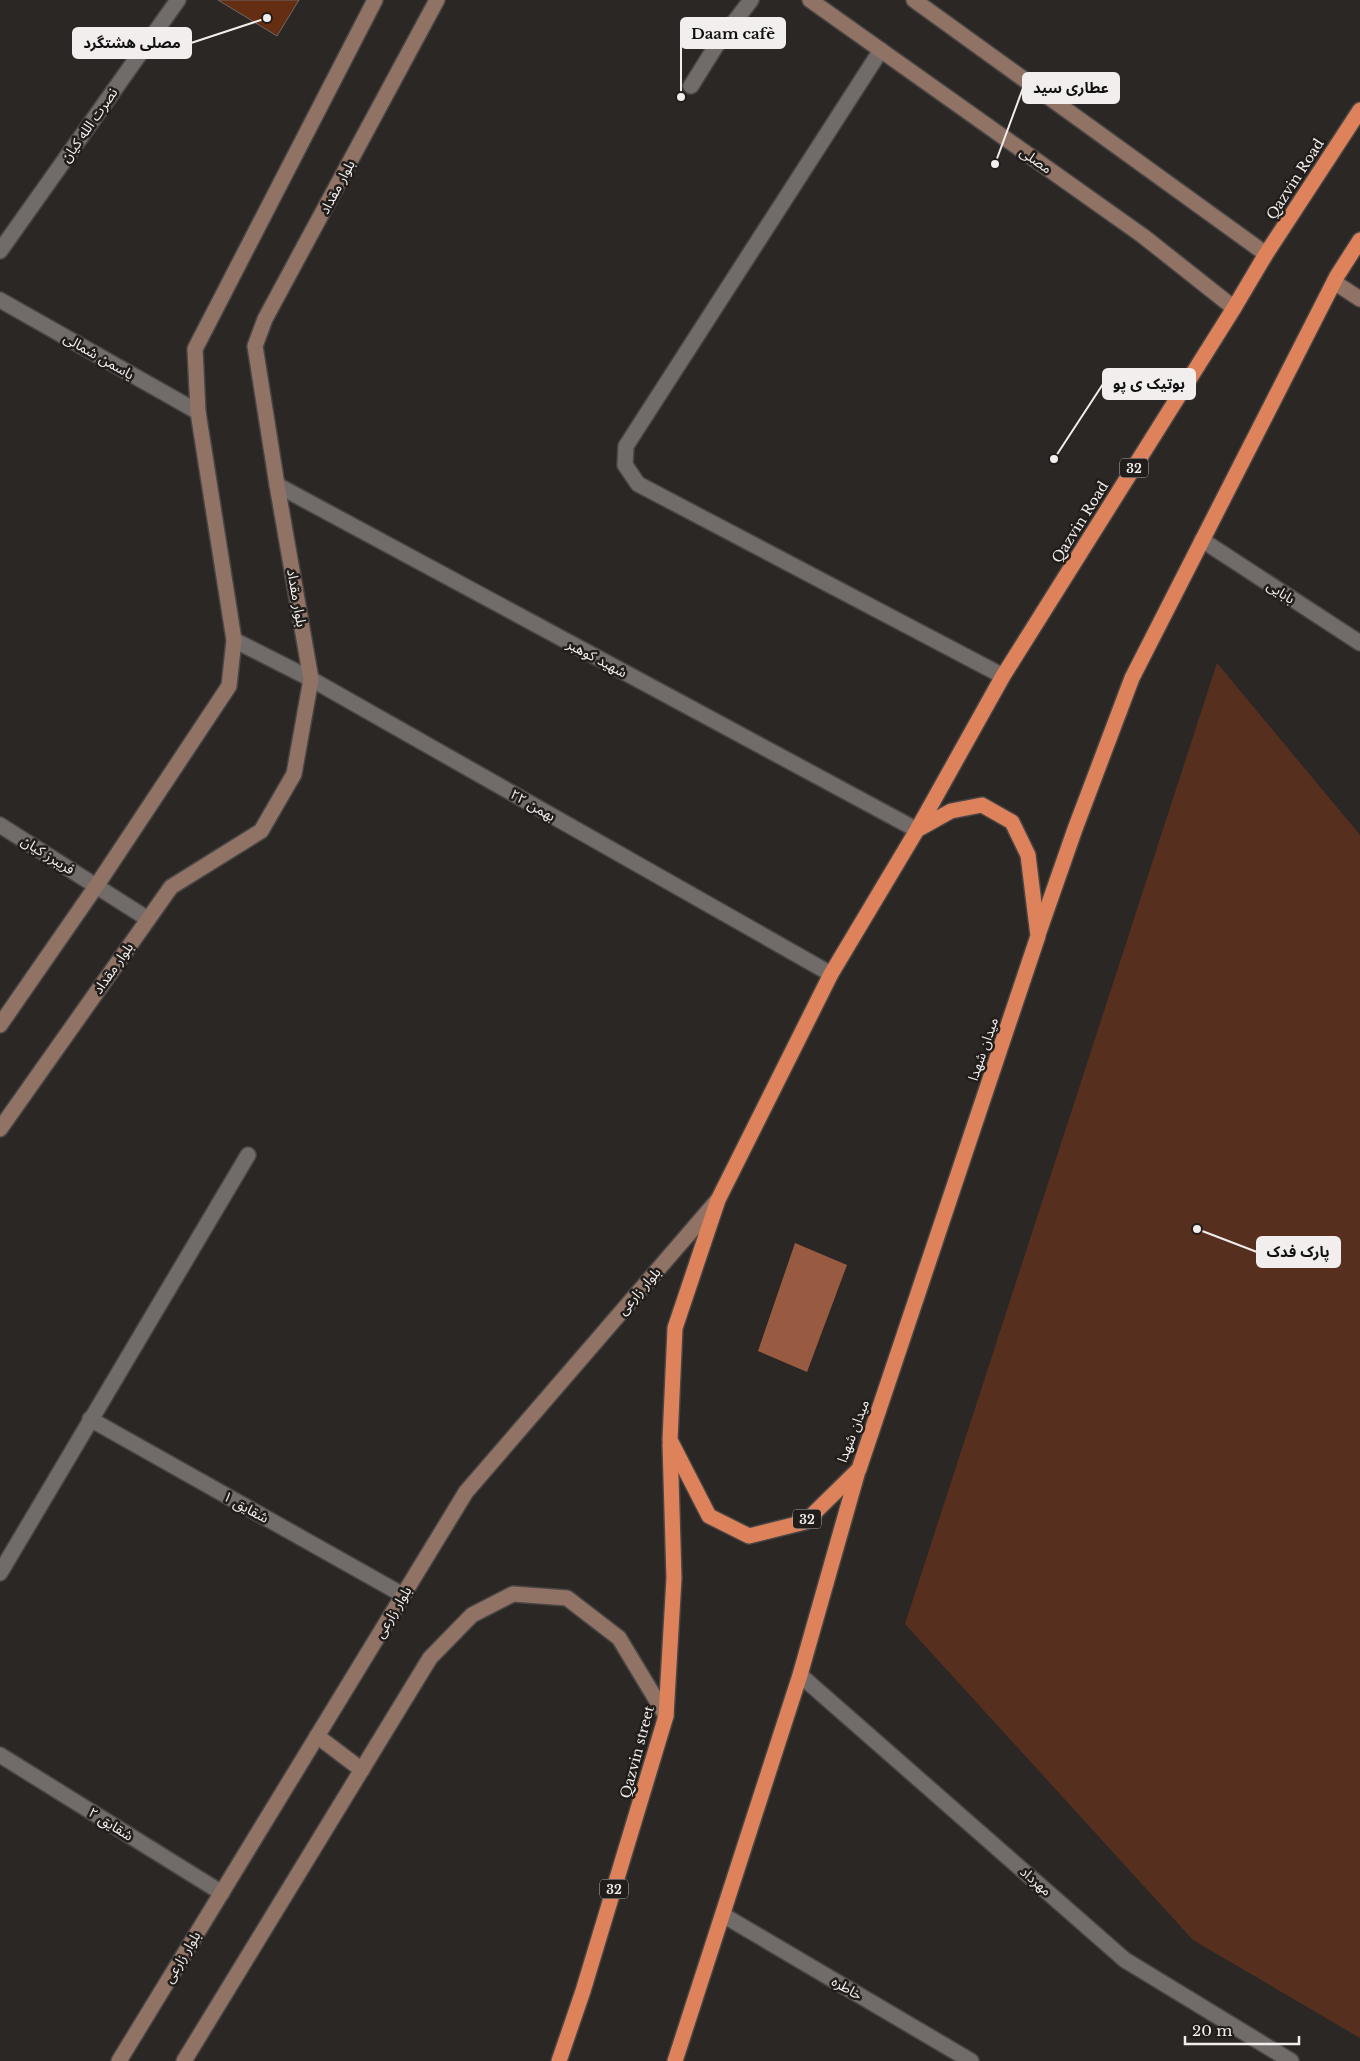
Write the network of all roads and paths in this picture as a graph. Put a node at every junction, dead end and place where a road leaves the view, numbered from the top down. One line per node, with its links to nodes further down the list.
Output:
1 (178, 0): 11 (street, نصرت الله کیان)
2 (375, 0): 17 (street)
3 (437, 0): 18 (street, بلوار مقداد)
4 (751, 0): 8 (street)
5 (810, 0): 7 (street, مصلی)
6 (914, 0): 12 (street)
7 (881, 50): 16 (street, مصلی); 22 (street)
8 (691, 86)
9 (1360, 110): 12 (highway, Qazvin Road / 32)
10 (1360, 240): 13 (highway, 32)
11 (0, 251)
12 (1266, 254): 16 (highway, Qazvin Road / 32)
13 (1334, 282): 14 (street); 19 (highway, 32)
14 (1360, 299)
15 (0, 300): 17 (street, یاسمن شمالی)
16 (1234, 308): 22 (highway, Qazvin Road / 32)
17 (198, 412): 20 (street)
18 (277, 485): 23 (street, بلوار مقداد); 25 (street, شهید کوهبر)
19 (1202, 540): 21 (street, بابایی); 28 (highway, 32)
20 (234, 640): 23 (street, ۲۲ بهمن); 26 (street)
21 (1360, 643)
22 (1003, 676): 25 (highway, Qazvin Road / 32)
23 (311, 679): 27 (street, بلوار مقداد); 29 (street, ۲۲ بهمن)
24 (0, 825): 26 (street, فریبرز کیان)
25 (917, 830): 28 (highway, میدان شهدا / 32); 29 (highway, میدان شهدا / 32)
26 (97, 885): 27 (street, فریبرز کیان); 30 (street)
27 (148, 919): 31 (street, بلوار مقداد)
28 (1038, 936): 36 (highway, میدان شهدا / 32)
29 (831, 974): 33 (highway, میدان شهدا / 32)
30 (0, 1025)
31 (0, 1129)
32 (248, 1155): 34 (street)
33 (718, 1200): 35 (highway, میدان شهدا / 32); 38 (street, بلوار زارعی)
34 (90, 1419): 37 (street); 38 (street, شقایق ۱)
35 (670, 1440): 36 (highway, میدان شهدا / 32); 40 (highway, Qazvin street / 32)
36 (859, 1469): 39 (highway, 32)
37 (0, 1573)
38 (403, 1595): 41 (street, بلوار زارعی)
39 (800, 1675): 45 (highway, 32); 51 (street, مهرداد)
40 (666, 1716): 43 (street); 48 (highway, Qazvin street / 32)
41 (317, 1736): 43 (street); 44 (street, بلوار زارعی)
42 (0, 1756): 44 (street, شقایق ۲)
43 (362, 1770): 47 (street)
44 (222, 1893): 46 (street, بلوار زارعی)
45 (723, 1915): 49 (highway, 32); 50 (street, خاطره)
46 (119, 2061)
47 (184, 2061)
48 (559, 2061)
49 (675, 2061)
50 (971, 2061)
51 (1291, 2061)

